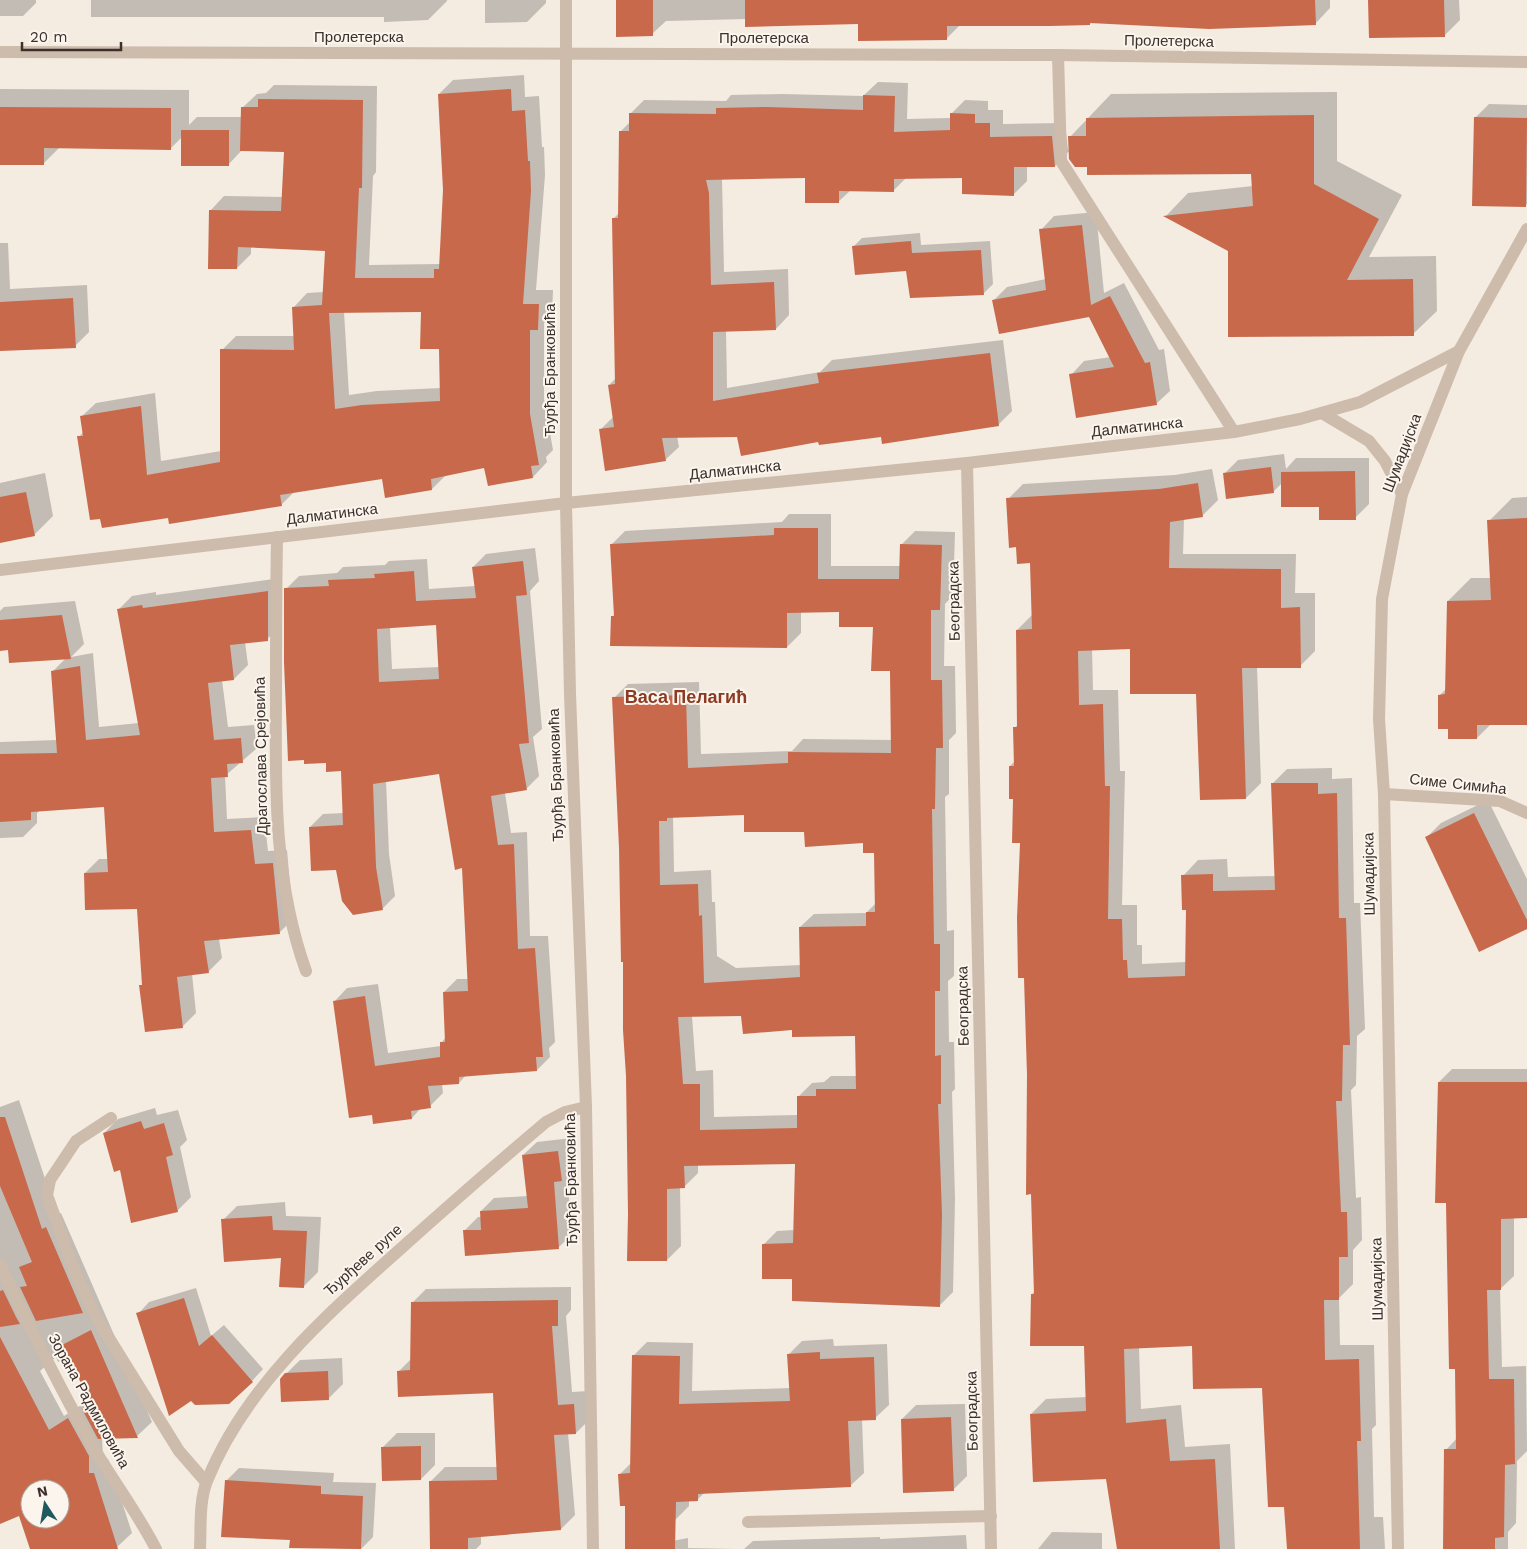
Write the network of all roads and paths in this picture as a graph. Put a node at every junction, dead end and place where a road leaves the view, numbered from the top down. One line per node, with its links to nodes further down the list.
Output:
1 (566, 0): 3 (street, Ђурђа Бранковића)
2 (0, 52): 3 (street, Пролетерска)
3 (566, 54): 4 (street, Пролетерска); 12 (street, Ђурђа Бранковића)
4 (1058, 55): 5 (street, Пролетерска); 9 (street)
5 (1527, 62)
6 (1527, 228): 7 (street, Шумадијска)
7 (1459, 351): 8 (street, Далматинска); 11 (street, Шумадијска)
8 (1322, 413): 9 (street, Далматинска); 11 (street)
9 (1234, 432): 10 (street, Далматинска)
10 (967, 463): 12 (street, Далматинска); 22 (street, Београдска)
11 (1402, 494): 15 (street, Шумадијска)
12 (566, 504): 13 (street, Далматинска); 18 (street, Ђурђа Бранковића)
13 (277, 537): 14 (street, Далматинска); 17 (street, Драгослава Срејовића)
14 (0, 570)
15 (1384, 794): 16 (street, Симе Симића); 28 (street, Шумадијска)
16 (1527, 813)
17 (306, 971)
18 (586, 1107): 21 (street, Ђурђеве рупе); 26 (street, Ђурђа Бранковића)
19 (111, 1118): 21 (street)
20 (0, 1264): 24 (street, Зорана Радмиловића)
21 (206, 1482): 25 (street, Ђурђеве рупе)
22 (991, 1516): 23 (street); 27 (street, Београдска)
23 (748, 1522)
24 (156, 1549)
25 (200, 1549)
26 (593, 1549)
27 (991, 1549)
28 (1398, 1549)

